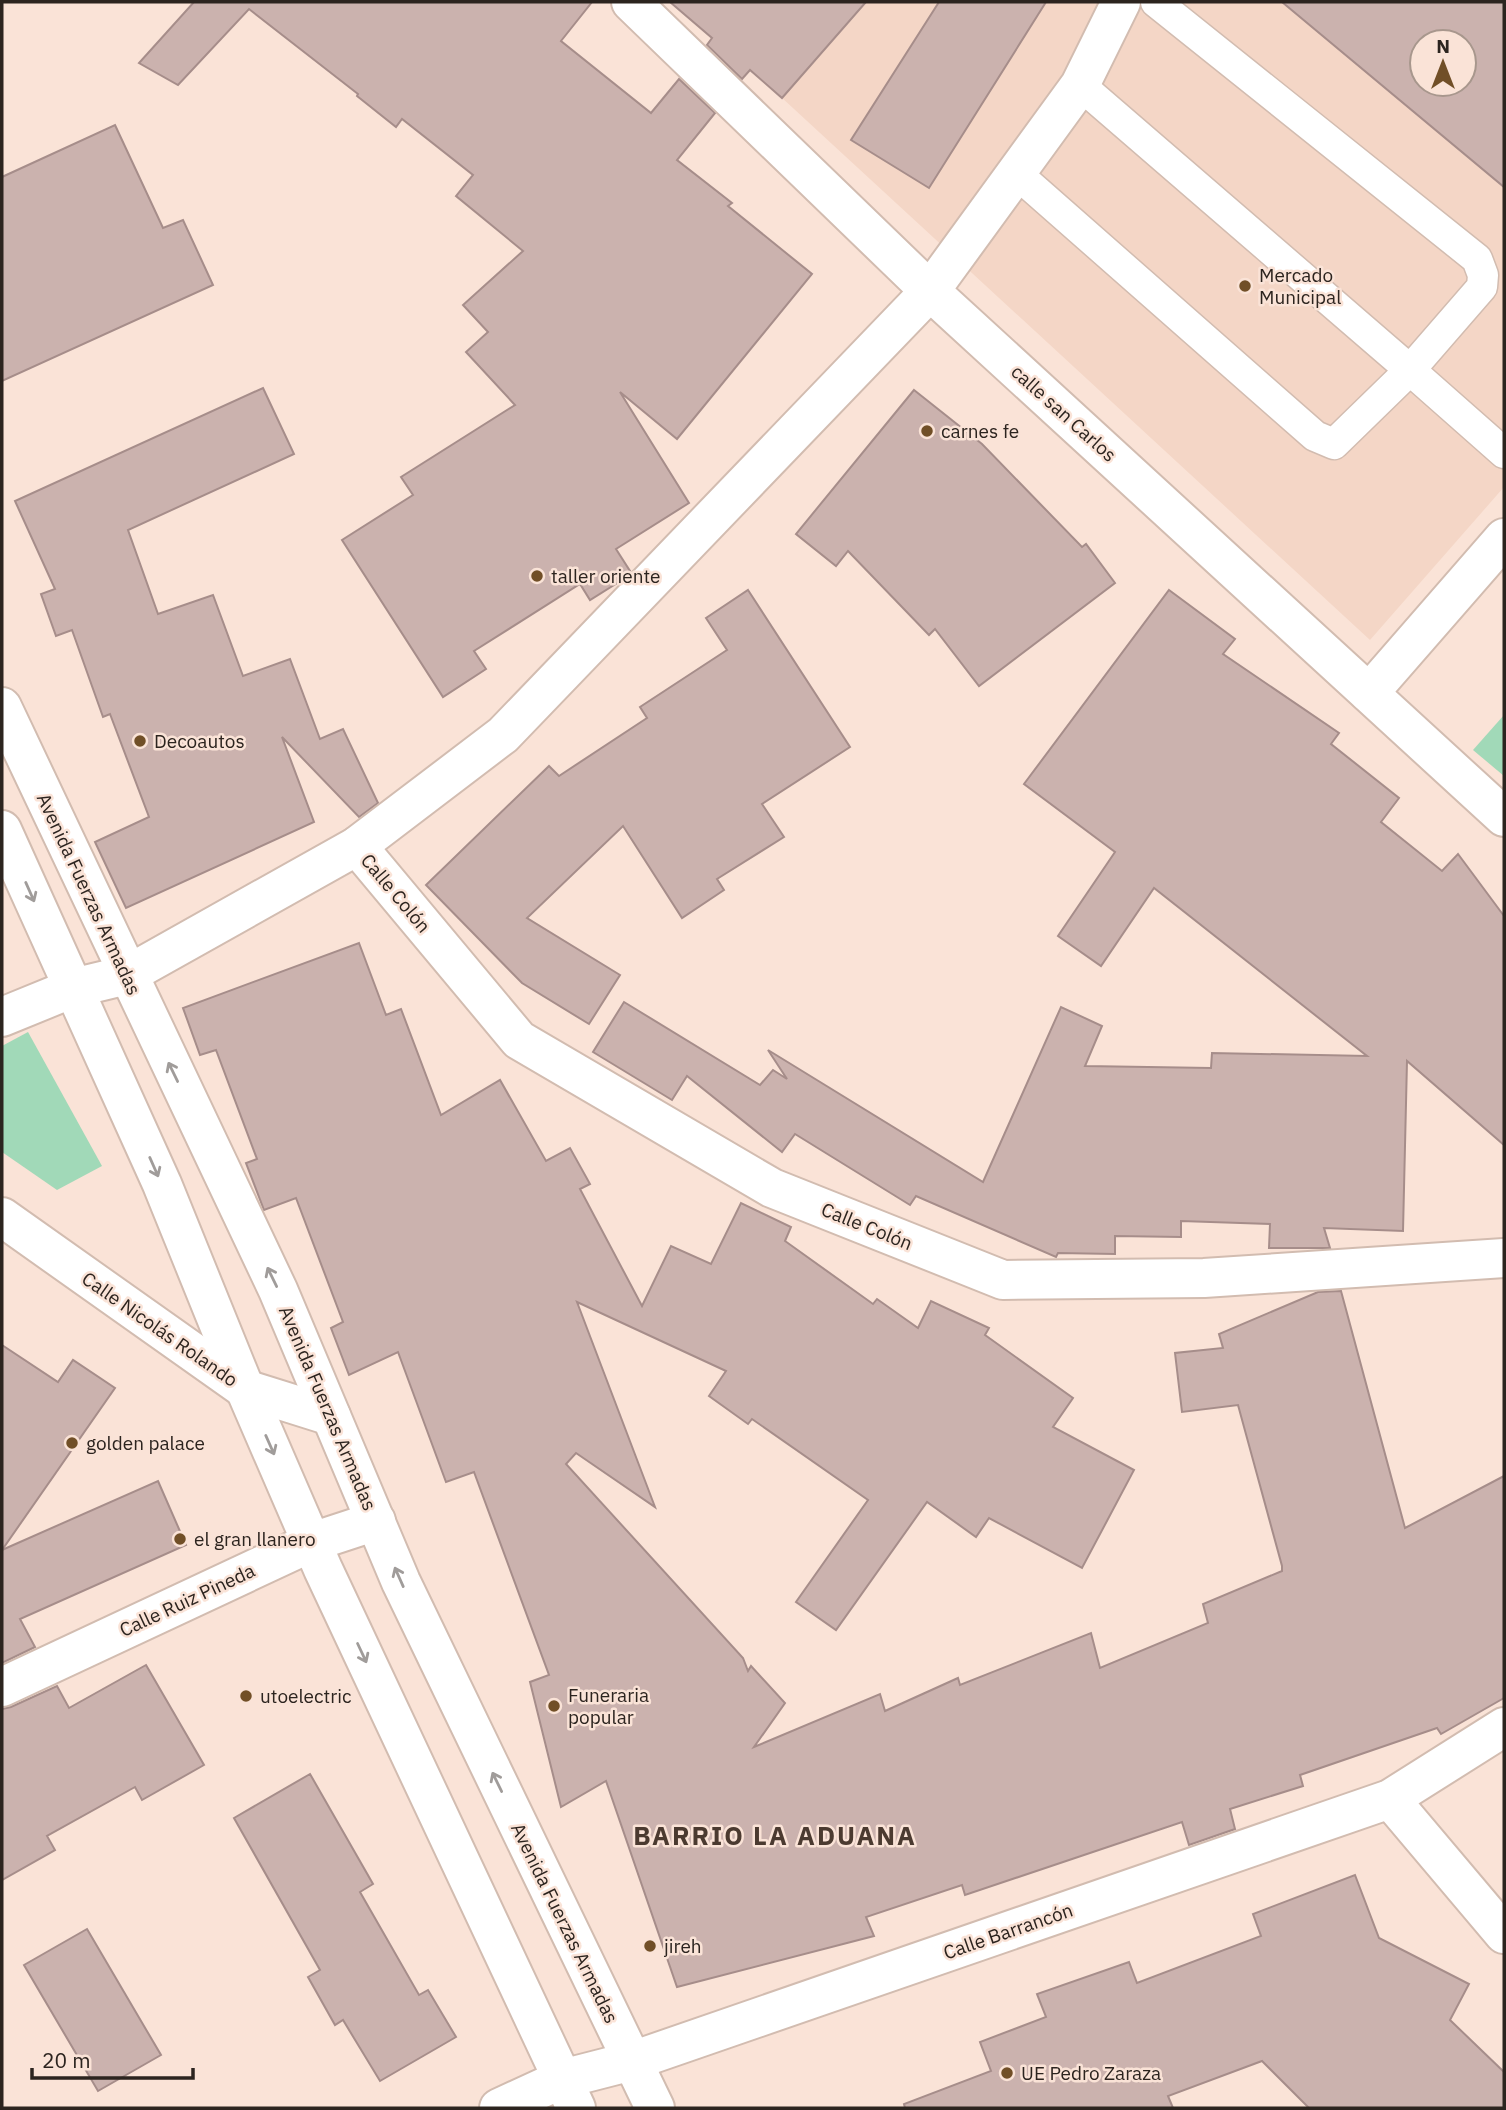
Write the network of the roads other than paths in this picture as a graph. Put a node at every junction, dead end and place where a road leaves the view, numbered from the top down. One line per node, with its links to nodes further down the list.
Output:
1 (631, 2): 6 (street, calle san Carlos)
2 (1121, 2): 4 (street)
3 (1156, 2): 7 (lane)
4 (1080, 85): 5 (street); 7 (lane)
5 (1016, 173): 6 (street); 7 (lane)
6 (930, 291): 10 (street, calle san Carlos); 14 (street)
7 (1410, 370): 8 (lane)
8 (1504, 453)
9 (1504, 538): 10 (street)
10 (1370, 693): 12 (street, calle san Carlos)
11 (2, 707): 15 (street, Avenida Fuerzas Armadas)
12 (1504, 817)
13 (2, 830): 16 (street, one-way to 16)
14 (357, 846): 15 (street); 19 (street, Calle Colón)
15 (127, 975): 16 (street); 21 (street, Avenida Fuerzas Armadas, one-way to 15)
16 (73, 988): 17 (street); 20 (street, one-way to 20)
17 (2, 1017)
18 (2, 1217): 20 (street, Calle Nicolás Rolando)
19 (1504, 1258)
20 (245, 1389): 21 (street, Calle Nicolás Rolando); 23 (street, one-way to 23)
21 (331, 1416): 22 (street, Avenida Fuerzas Armadas)
22 (376, 1521): 23 (street, Calle Ruiz Pineda); 28 (street, Avenida Fuerzas Armadas, one-way to 22)
23 (312, 1542): 24 (street, Calle Ruiz Pineda); 29 (street, one-way to 29)
24 (2, 1687)
25 (1504, 1727): 26 (street, Calle Barrancón)
26 (1390, 1799): 27 (street); 28 (street, Calle Barrancón)
27 (1504, 1934)
28 (632, 2061): 29 (street, Calle Barrancón); 31 (street, Avenida Fuerzas Armadas)
29 (569, 2094): 30 (street, Calle Barrancón)
30 (499, 2108)
31 (655, 2108)

